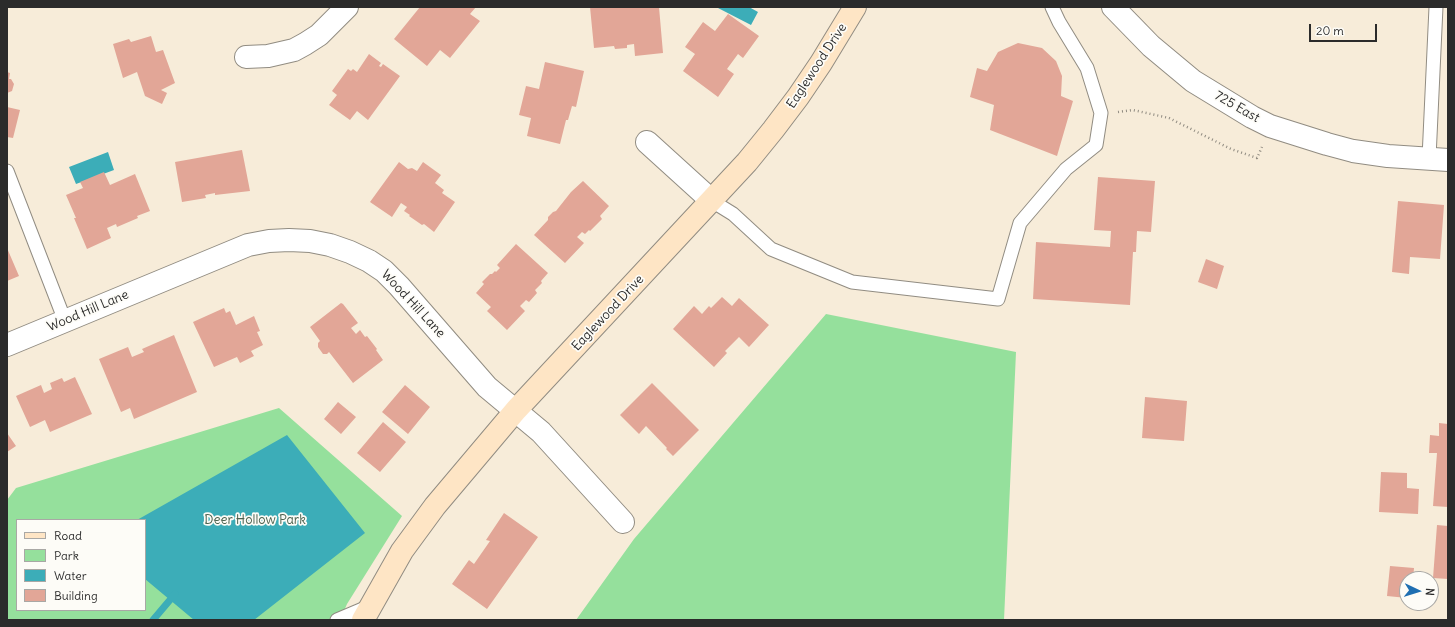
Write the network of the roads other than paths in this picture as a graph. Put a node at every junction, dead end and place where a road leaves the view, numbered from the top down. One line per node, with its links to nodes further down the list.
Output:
1 (347, 7): 6 (street)
2 (855, 7): 10 (main road, Eaglewood Drive)
3 (1052, 7): 10 (lane)
4 (1113, 7): 8 (street, 725 East)
5 (1436, 7): 8 (lane)
6 (246, 57)
7 (647, 142): 10 (street)
8 (1439, 159)
9 (7, 171): 11 (lane)
10 (712, 201): 13 (main road, Eaglewood Drive)
11 (64, 321): 12 (street, Wood Hill Lane); 13 (street, Wood Hill Lane)
12 (7, 345)
13 (516, 410): 14 (street, Wood Hill Lane); 15 (main road, Eaglewood Drive)
14 (623, 522)
15 (366, 613): 16 (lane)
16 (337, 620)

